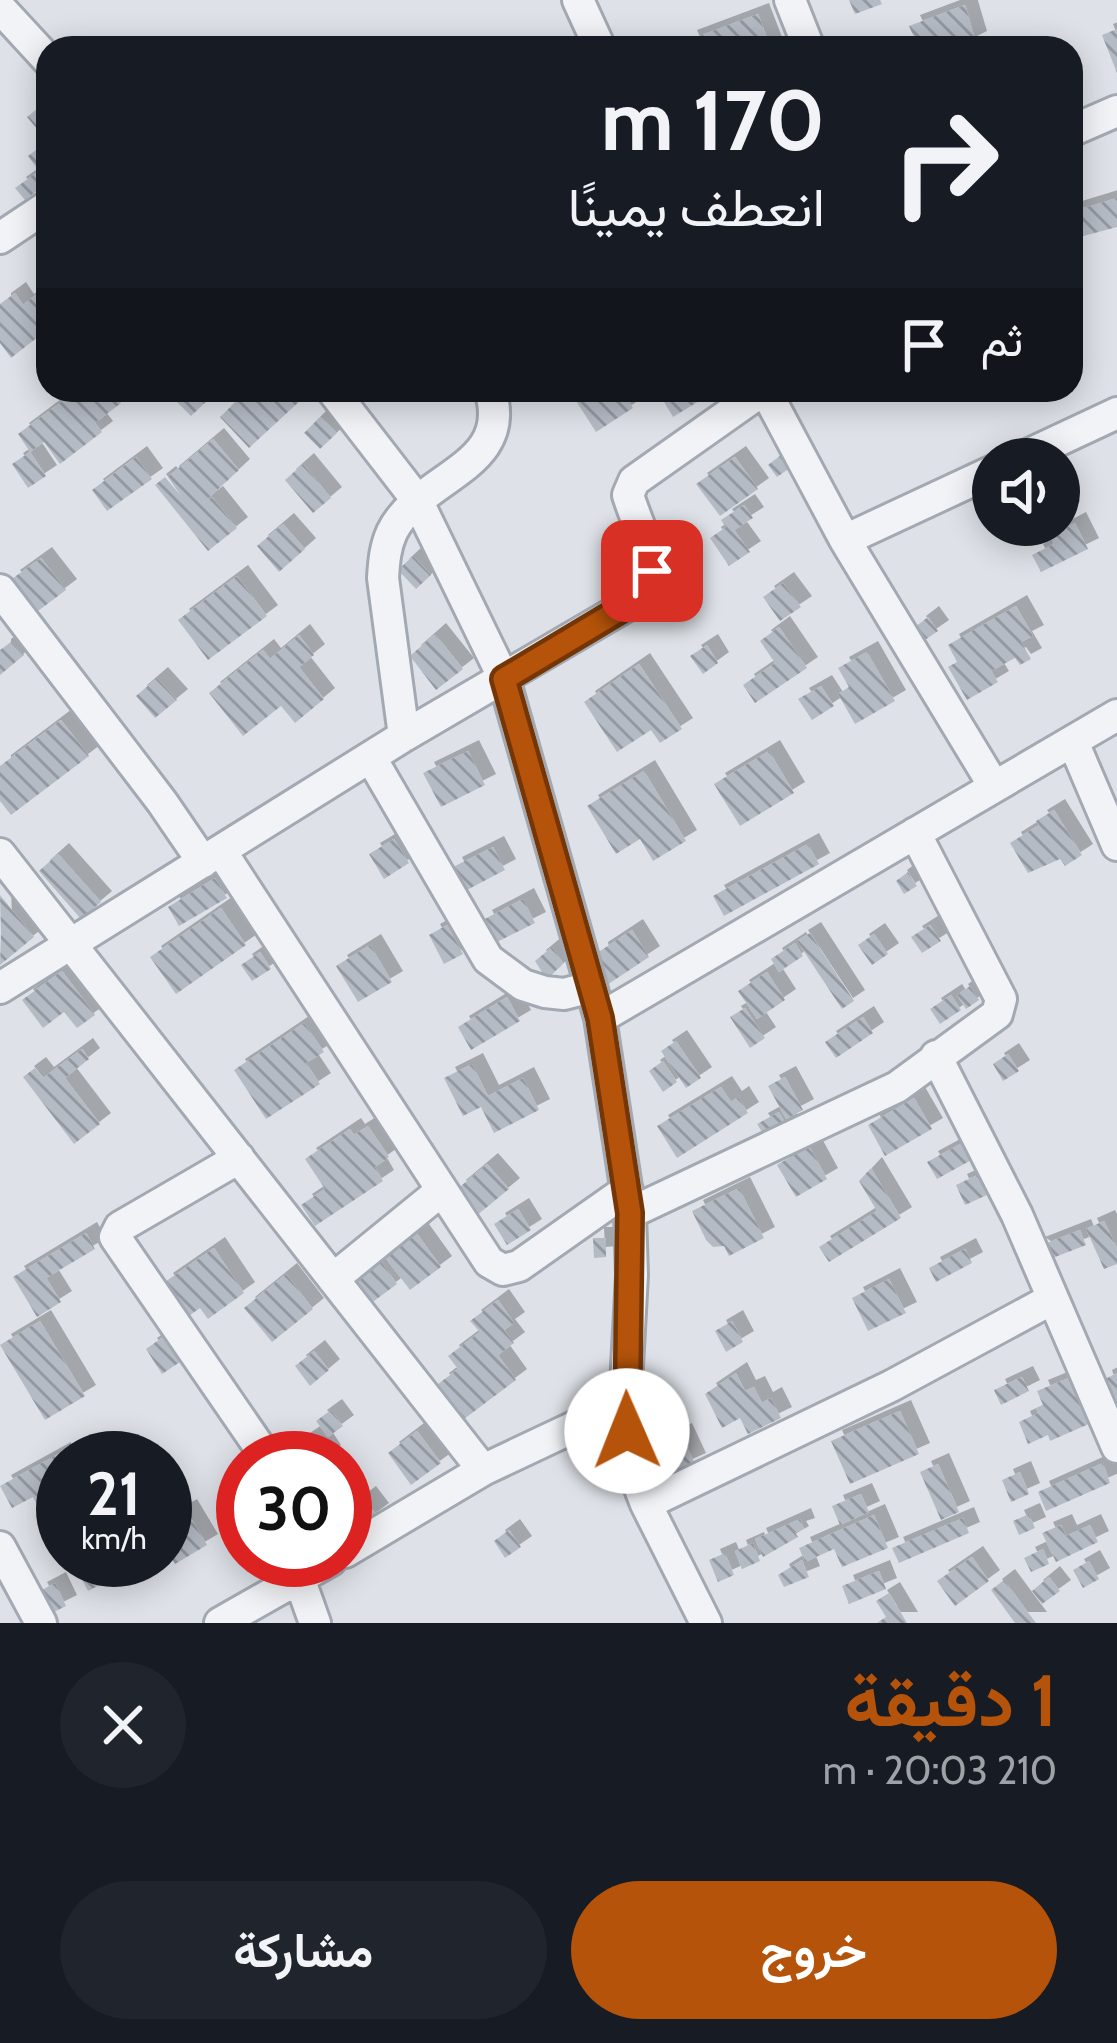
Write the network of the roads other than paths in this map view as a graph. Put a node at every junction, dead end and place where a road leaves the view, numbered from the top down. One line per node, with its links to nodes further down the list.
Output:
1 (10, 0): 4 (street)
2 (578, 0): 5 (street)
3 (790, 0): 6 (street)
4 (0, 8): 7 (street)
5 (594, 36)
6 (804, 36)
7 (36, 47)
8 (1117, 111): 9 (street)
9 (1083, 126)
10 (36, 214): 11 (street)
11 (0, 238)
12 (341, 402): 19 (street)
13 (494, 402): 19 (street)
14 (747, 402): 22 (street)
15 (770, 402): 20 (street)
16 (1117, 413): 17 (street)
17 (1064, 438)
18 (972, 481): 20 (street)
19 (417, 500): 22 (street); 24 (street)
20 (845, 540): 27 (street)
21 (0, 590): 31 (street)
22 (504, 679): 24 (street); 33 (street)
23 (1117, 715): 25 (street)
24 (404, 736): 26 (street)
25 (1072, 742): 27 (street); 29 (street)
26 (371, 758): 31 (street); 33 (street)
27 (994, 785): 28 (street)
28 (915, 832): 35 (street); 36 (street)
29 (1117, 845)
30 (0, 854): 32 (street)
31 (212, 856): 32 (street); 38 (street)
32 (71, 944): 34 (street); 37 (street)
33 (592, 987): 35 (street)
34 (0, 988)
35 (600, 1018): 39 (street)
36 (936, 1055): 39 (street); 41 (street)
37 (238, 1159): 40 (street); 43 (street)
38 (441, 1191): 39 (street); 40 (street)
39 (629, 1201): 42 (street)
40 (333, 1279): 45 (street)
41 (1052, 1299): 44 (street); 46 (street)
42 (625, 1403): 45 (street); 46 (street)
43 (248, 1431)
44 (1117, 1447)
45 (483, 1470): 47 (street)
46 (646, 1504): 54 (street)
47 (372, 1536)
48 (0, 1547): 51 (street)
49 (283, 1587): 52 (street)
50 (302, 1587): 53 (street)
51 (41, 1623)
52 (220, 1623)
53 (315, 1623)
54 (706, 1623)

